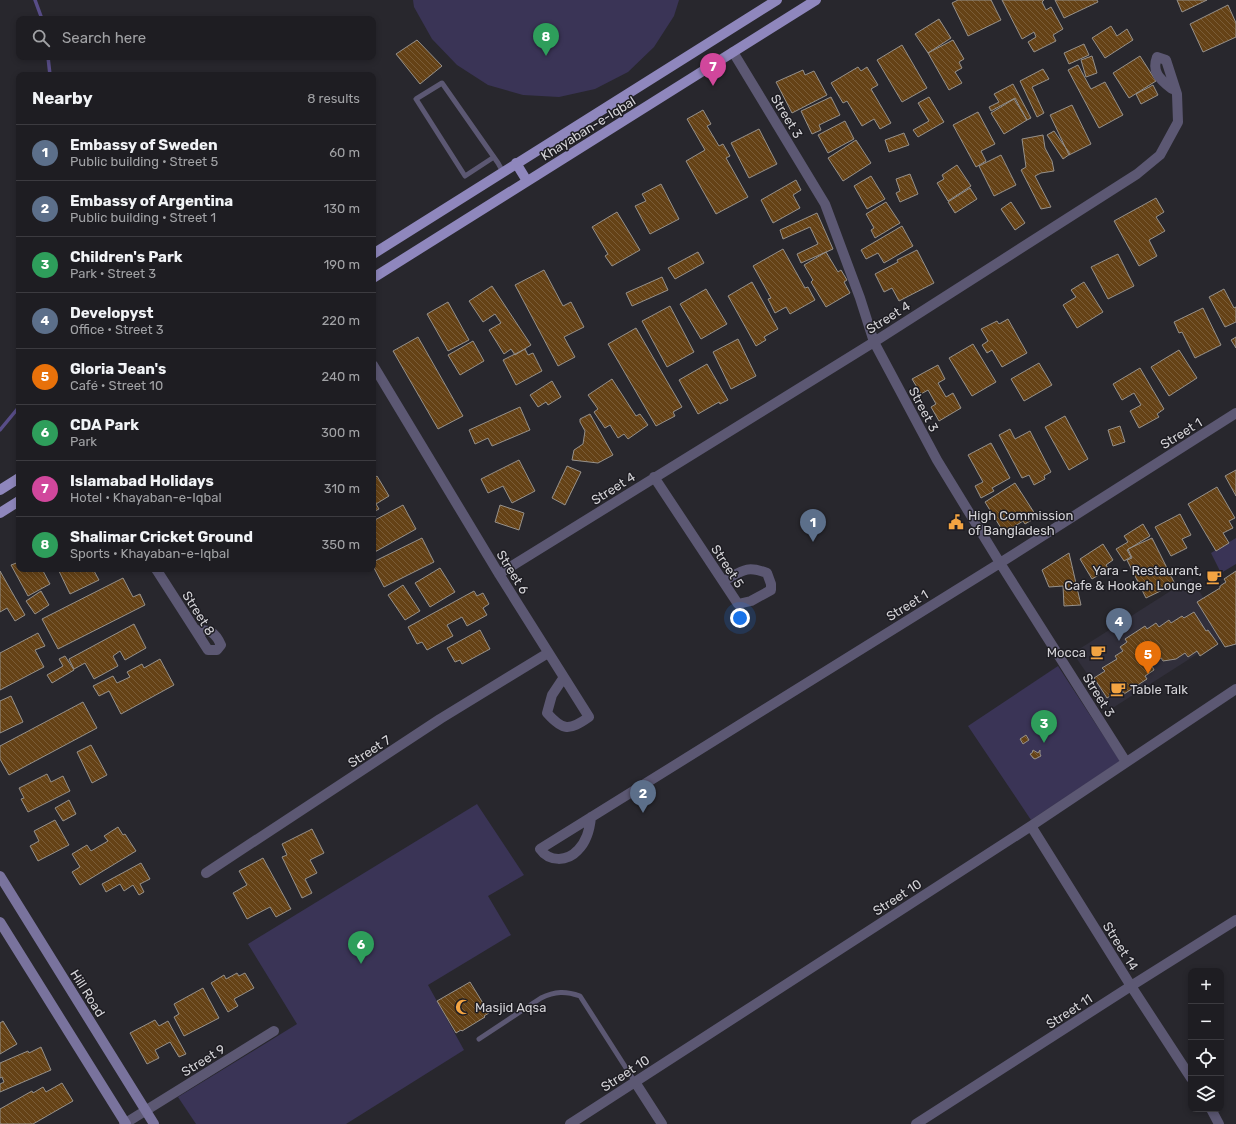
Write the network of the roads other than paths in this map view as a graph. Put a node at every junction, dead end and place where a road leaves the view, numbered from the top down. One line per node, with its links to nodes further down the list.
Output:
1 (777, 0): 6 (main road, Khayaban-e-Iqbal)
2 (816, 0): 3 (main road, Khayaban-e-Iqbal)
3 (733, 52): 8 (main road, Khayaban-e-Iqbal); 11 (street, Street 3)
4 (1172, 88): 11 (street, Street 4)
5 (494, 158): 5 (lane); 7 (lane)
6 (516, 163): 7 (main road, Khayaban-e-Iqbal); 8 (main road)
7 (503, 172): 9 (main road, Khayaban-e-Iqbal)
8 (527, 181): 10 (main road, Khayaban-e-Iqbal)
9 (376, 252)
10 (376, 276)
11 (874, 342): 14 (street, Street 4); 19 (street, Street 3)
12 (376, 370): 21 (street, Street 6)
13 (1236, 413): 19 (street, Street 1)
14 (654, 477): 21 (street, Street 4); 22 (street, Street 5)
15 (16, 480): 16 (main road)
16 (0, 490)
17 (16, 503): 18 (main road)
18 (0, 513)
19 (1000, 563): 27 (street, Street 3); 28 (street, Street 1)
20 (158, 572): 23 (street, Street 8)
21 (499, 574): 24 (street, Street 6)
22 (724, 581)
23 (197, 630)
24 (548, 653): 25 (street, Street 6); 30 (street, Street 7)
25 (562, 680)
26 (1236, 689): 27 (street, Street 10)
27 (1126, 762): 29 (street, Street 10)
28 (591, 817): 28 (street, Street 1)
29 (1031, 826): 34 (street, Street 14); 38 (street, Street 10)
30 (206, 873)
31 (0, 876): 39 (street, Hill Road)
32 (1236, 920): 34 (street, Street 11)
33 (0, 922): 41 (street)
34 (1130, 986): 37 (street, Street 14); 45 (street, Street 11)
35 (274, 1031): 39 (street, Street 9)
36 (478, 1039): 38 (lane)
37 (1190, 1076)
38 (635, 1082): 43 (street, Street 10); 44 (street)
39 (146, 1111): 41 (street, Street 9); 42 (street, Hill Road)
40 (1213, 1112): 46 (street)
41 (125, 1124)
42 (154, 1124)
43 (570, 1124)
44 (662, 1124)
45 (916, 1124)
46 (1219, 1124)

